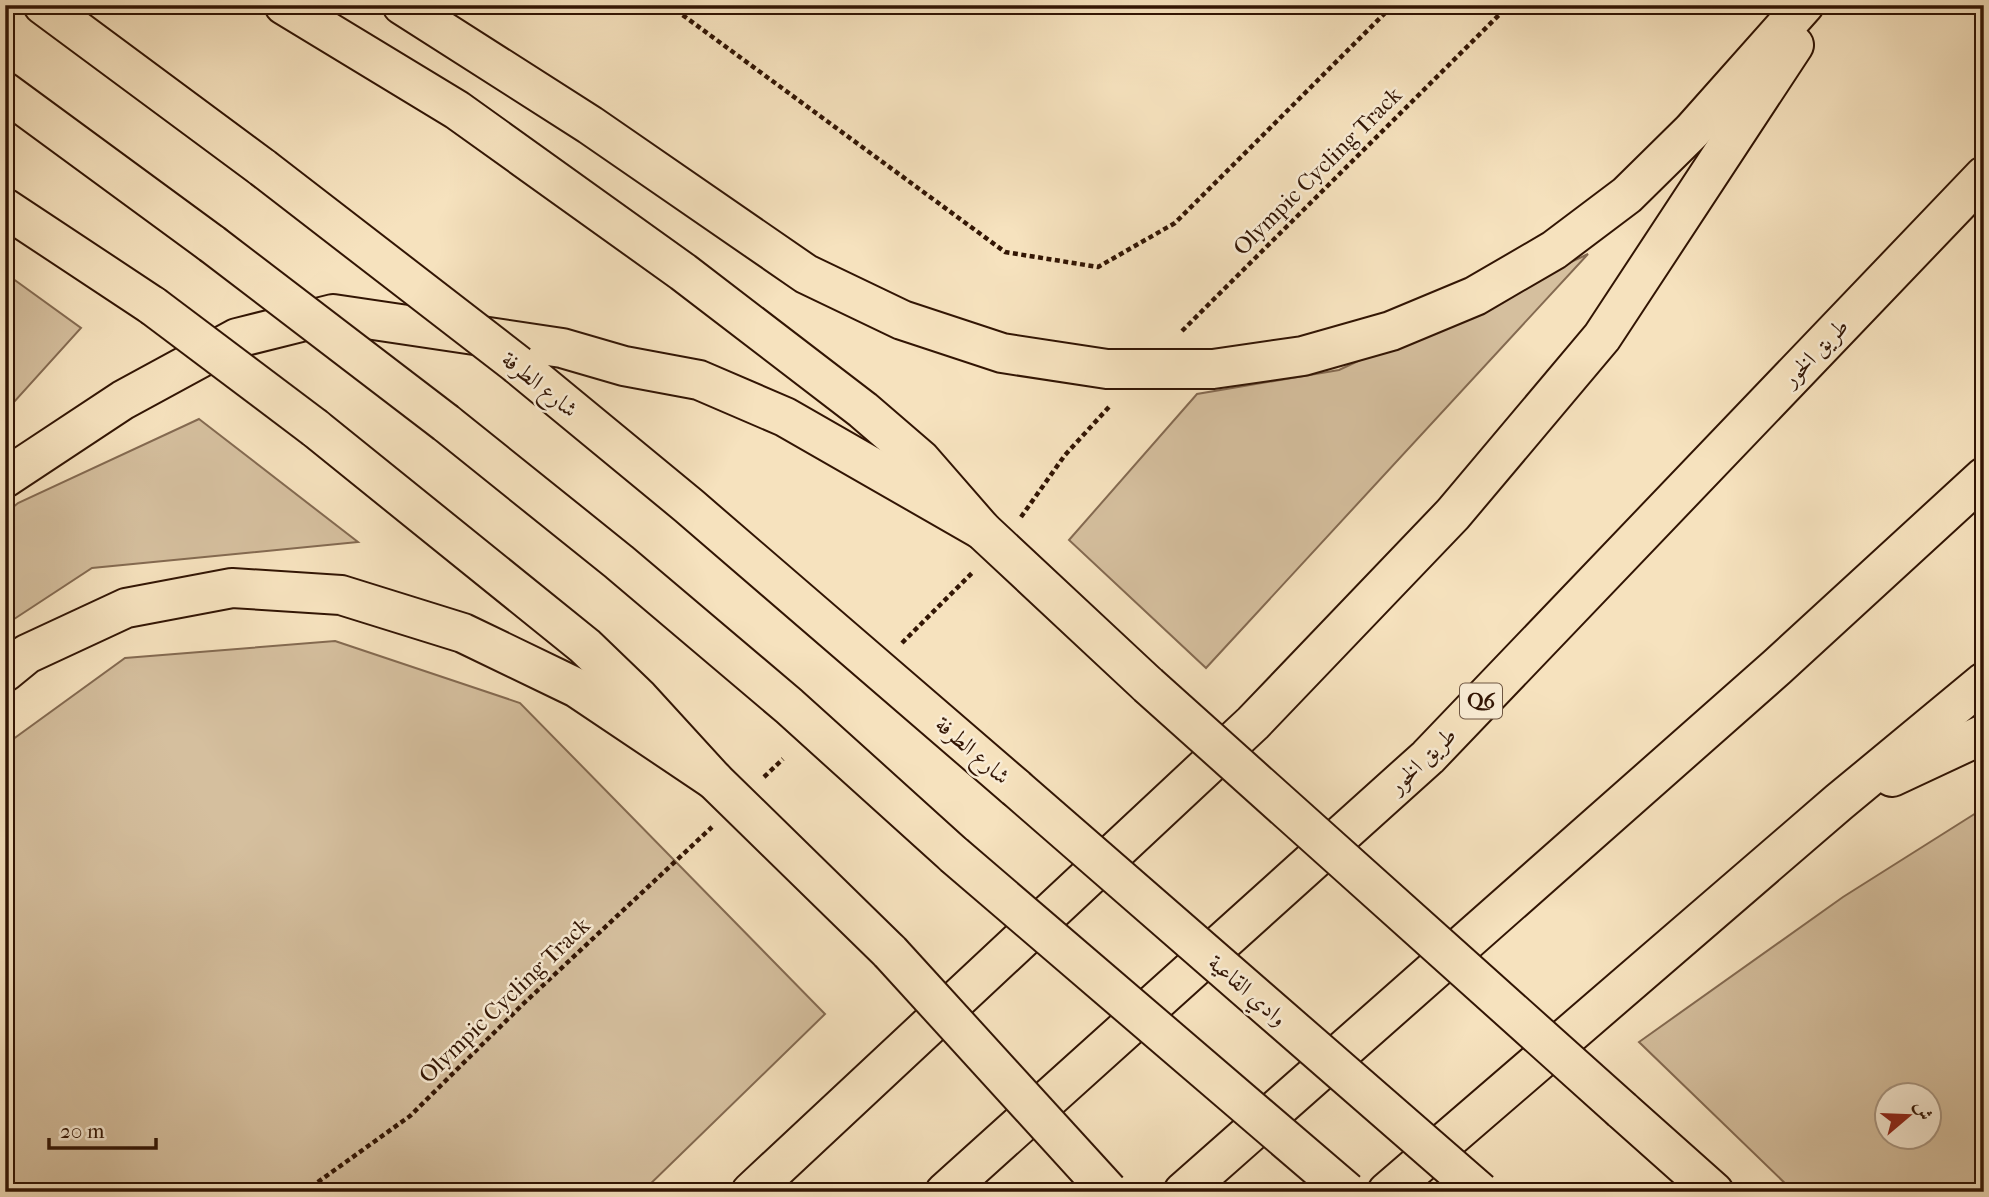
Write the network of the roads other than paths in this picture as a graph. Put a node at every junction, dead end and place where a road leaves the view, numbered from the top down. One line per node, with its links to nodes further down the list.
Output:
1 (43, 5): 16 (main road, شارع الطرفة, bridge)
2 (284, 5): 11 (main road)
3 (402, 5): 4 (main road)
4 (1804, 5)
5 (1820, 5): 18 (main road)
6 (5, 92): 22 (main road, bridge)
7 (1984, 176): 19 (main road, طريق الخور / Q6)
8 (5, 208): 15 (main road, bridge)
9 (1984, 477): 21 (main road)
10 (5, 478): 11 (main road)
11 (982, 547): 25 (main road, bridge)
12 (5, 672): 15 (main road)
13 (1984, 682): 17 (main road)
14 (1984, 734): 17 (main road)
15 (714, 780): 20 (main road, bridge)
16 (1016, 788): 24 (main road, وادي القاعية, bridge)
17 (1839, 802): 23 (main road)
18 (751, 1192)
19 (945, 1192)
20 (1108, 1192)
21 (1183, 1192)
22 (1347, 1192)
23 (1387, 1192)
24 (1480, 1192)
25 (1714, 1192)

